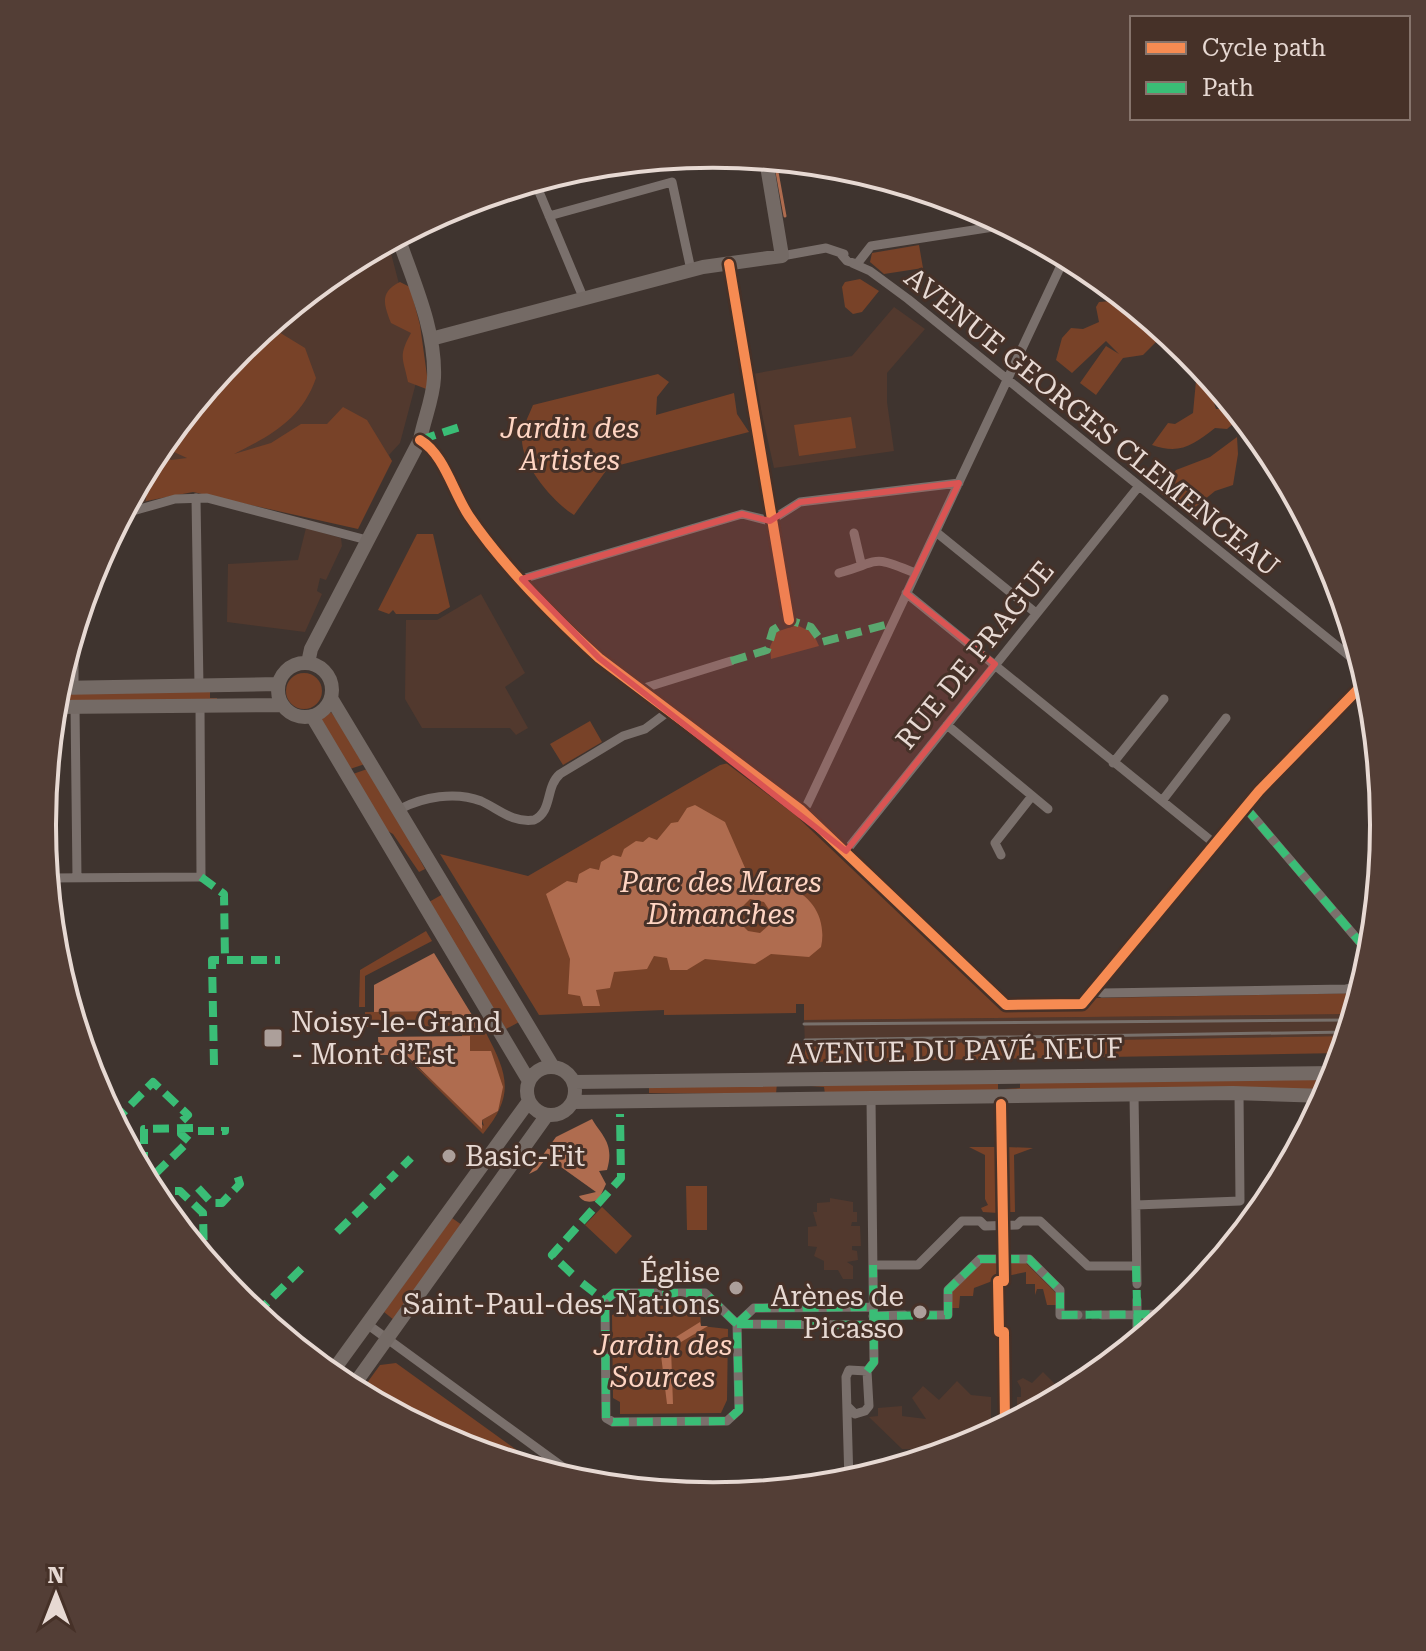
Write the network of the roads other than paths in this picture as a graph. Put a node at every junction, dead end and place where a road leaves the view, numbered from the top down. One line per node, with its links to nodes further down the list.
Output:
1 (768, 171): 6 (main road)
2 (539, 192): 3 (street)
3 (549, 216): 9 (street); 10 (street)
4 (986, 228): 7 (street)
5 (401, 248): 11 (main road)
6 (782, 256): 7 (street); 9 (main road)
7 (857, 262): 12 (street, AVENUE GEORGES CLEMENCEAU)
8 (1060, 268): 12 (street)
9 (691, 270): 10 (main road)
10 (583, 297): 11 (main road)
11 (431, 339): 13 (main road)
12 (1007, 380): 14 (street); 15 (street, AVENUE GEORGES CLEMENCEAU)
13 (420, 440): 20 (main road); 24 (street)
14 (959, 483): 18 (street); 24 (street)
15 (1139, 486): 26 (street, RUE DE PRAGUE); 27 (street, AVENUE GEORGES CLEMENCEAU)
16 (196, 498): 17 (street); 20 (street); 33 (street)
17 (137, 510)
18 (936, 532): 23 (street); 26 (street)
19 (854, 533): 21 (street)
20 (367, 540): 29 (main road)
21 (861, 563): 22 (street); 23 (street)
22 (839, 573)
23 (915, 573): 25 (street)
24 (522, 579): 36 (street)
25 (906, 593): 30 (street); 54 (street)
26 (1036, 613): 30 (street, RUE DE PRAGUE)
27 (1348, 655)
28 (731, 661): 36 (street)
29 (308, 663): 32 (main road); 38 (main road)
30 (995, 664): 47 (street, RUE DE PRAGUE); 48 (street)
31 (74, 674): 35 (street)
32 (278, 684): 33 (main road); 40 (main road)
33 (199, 687): 35 (main road)
34 (71, 688): 35 (main road)
35 (74, 688)
36 (641, 689): 44 (street)
37 (1356, 692): 51 (street)
38 (331, 698): 45 (main road); 52 (main road)
39 (1164, 699): 48 (street)
40 (282, 705): 43 (main road); 45 (main road)
41 (67, 706): 42 (main road)
42 (75, 706): 43 (main road); 59 (street)
43 (200, 706): 59 (street)
44 (669, 711): 52 (street); 54 (street)
45 (312, 716): 65 (main road)
46 (1226, 718): 50 (street)
47 (947, 725): 49 (street); 56 (street, RUE DE PRAGUE)
48 (1113, 763): 50 (street)
49 (1032, 796): 53 (street); 57 (street)
50 (1162, 801): 55 (street)
51 (1245, 807): 55 (street); 60 (street)
52 (400, 809): 63 (main road)
53 (1048, 809)
54 (801, 810): 56 (street)
55 (1215, 844): 62 (street)
56 (846, 851): 62 (street)
57 (1001, 855)
58 (58, 878): 59 (street)
59 (77, 878)
60 (1359, 941)
61 (1350, 988): 62 (street)
62 (1095, 991)
63 (553, 1067): 65 (main road); 66 (main road)
64 (1321, 1073): 66 (main road, AVENUE DU PAVÉ NEUF)
65 (529, 1081): 71 (main road)
66 (574, 1082): 72 (main road)
67 (1239, 1093): 68 (main road, AVENUE DU PAVÉ NEUF); 69 (main road, AVENUE DU PAVÉ NEUF); 74 (street)
68 (1134, 1095): 70 (main road, AVENUE DU PAVÉ NEUF); 74 (street)
69 (1311, 1095)
70 (871, 1098): 72 (main road, AVENUE DU PAVÉ NEUF); 75 (street)
71 (529, 1101): 73 (main road); 86 (main road)
72 (573, 1102): 73 (main road)
73 (547, 1115): 89 (main road)
74 (1136, 1205): 76 (street)
75 (873, 1265): 76 (street); 85 (street)
76 (1136, 1266): 77 (street)
77 (1137, 1284)
78 (1137, 1300): 83 (street)
79 (904, 1315): 85 (street)
80 (928, 1315): 81 (street)
81 (1078, 1315)
82 (1102, 1315): 83 (street)
83 (1137, 1315): 84 (street); 88 (street)
84 (1151, 1315)
85 (873, 1316): 87 (street); 87 (street); 93 (street)
86 (367, 1324): 89 (street); 90 (main road)
87 (737, 1324): 87 (street)
88 (1137, 1327)
89 (387, 1339): 91 (main road); 96 (street)
90 (338, 1365)
91 (365, 1369): 92 (main road); 94 (main road)
92 (346, 1370)
93 (867, 1371): 95 (street); 95 (street)
94 (358, 1378)
95 (847, 1406): 97 (street)
96 (558, 1464)
97 (849, 1468)

